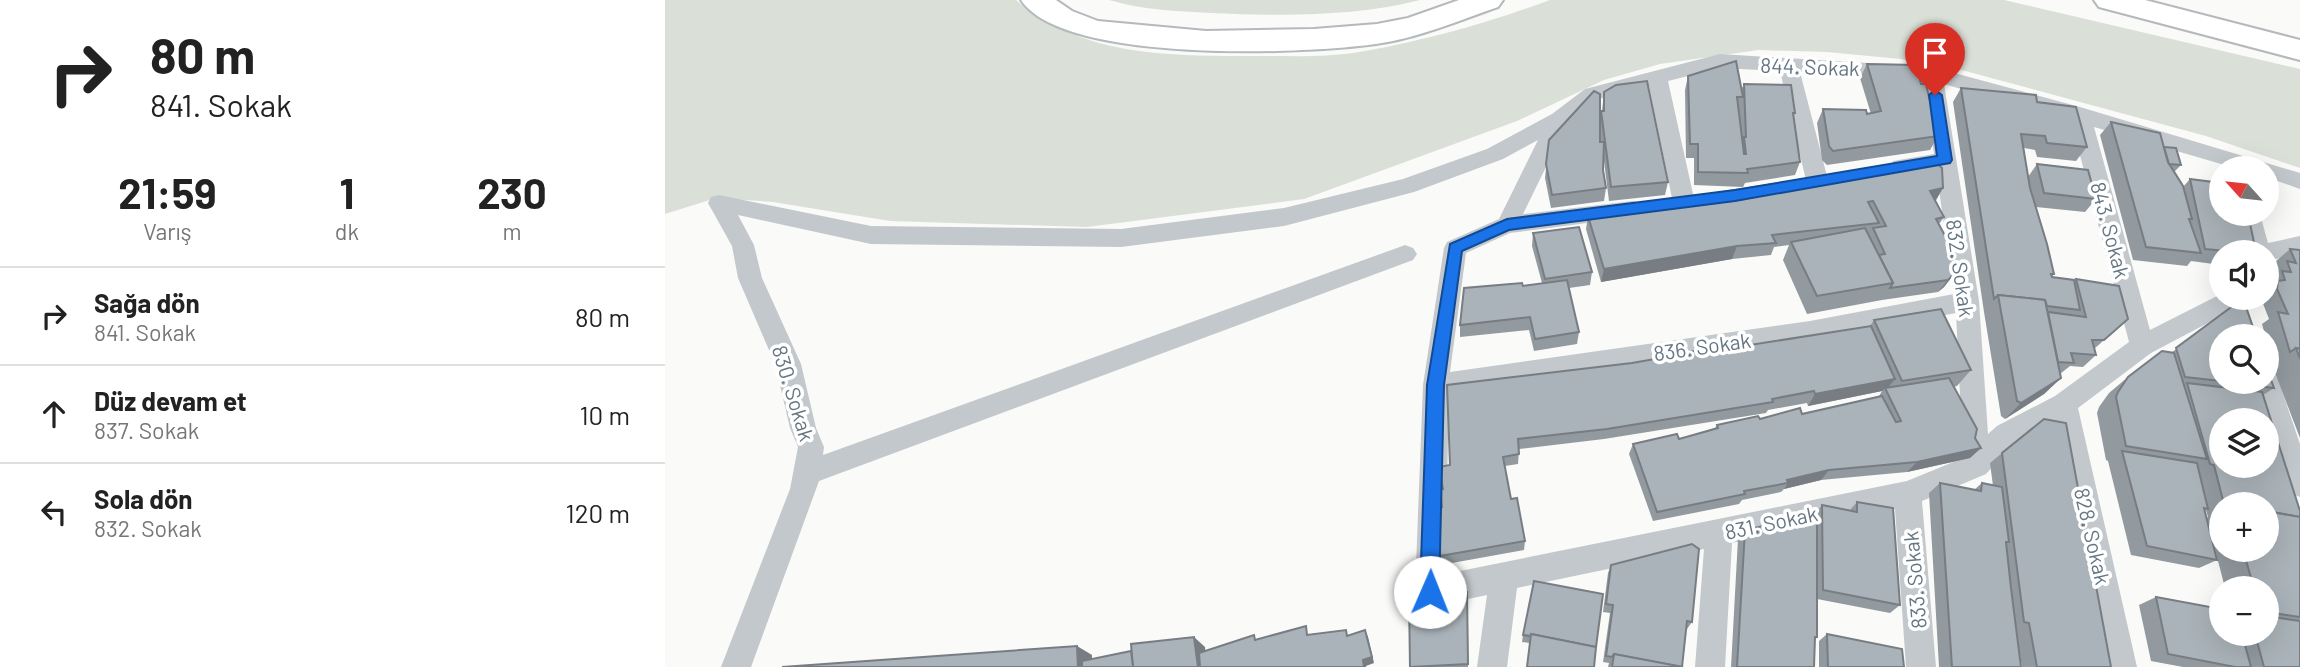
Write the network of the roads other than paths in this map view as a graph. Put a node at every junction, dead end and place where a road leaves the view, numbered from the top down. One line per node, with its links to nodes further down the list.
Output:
1 (1036, 0): 4 (highway)
2 (1064, 0): 3 (highway)
3 (1442, 0)
4 (1488, 0)
5 (2109, 0): 8 (highway)
6 (2204, 0): 7 (highway)
7 (2300, 25)
8 (2300, 50)
9 (1790, 66): 10 (street, 844. Sokak); 11 (street, 844. Sokak); 19 (street)
10 (1932, 74): 12 (street, 844. Sokak); 15 (street, 832. Sokak)
11 (1657, 76): 13 (street, 844. Sokak); 23 (street)
12 (2080, 114): 14 (street, 844. Sokak); 32 (street, 843. Sokak)
13 (1559, 119): 24 (street, 844. Sokak); 37 (street, 830. Sokak)
14 (2213, 156)
15 (1945, 160): 16 (street); 28 (street, 832. Sokak)
16 (1881, 170)
17 (2279, 174): 20 (street, 844. Sokak)
18 (1843, 176): 19 (street)
19 (1817, 180): 21 (street)
20 (2300, 181)
21 (1790, 185)
22 (1710, 200): 23 (street)
23 (1684, 203): 24 (street)
24 (1507, 225): 33 (street)
25 (2300, 245): 26 (street)
26 (2279, 249)
27 (1405, 254): 37 (street)
28 (1967, 301): 33 (street, 836. Sokak); 36 (street, 832. Sokak)
29 (2212, 310): 32 (street, 831. Sokak)
30 (2241, 310): 31 (street)
31 (2246, 323)
32 (2142, 346): 35 (street, 831. Sokak)
33 (1436, 385): 41 (street, 831. Sokak)
34 (2270, 394): 38 (street)
35 (2064, 404): 36 (street, 831. Sokak); 46 (street, 828. Sokak)
36 (1977, 465): 39 (street, 831. Sokak)
37 (807, 473): 42 (street, 830. Sokak)
38 (2300, 484)
39 (1908, 494): 40 (street, 831. Sokak); 45 (street, 833. Sokak)
40 (1719, 532): 41 (street, 831. Sokak); 44 (street)
41 (1504, 578): 43 (street)
42 (736, 667)
43 (1492, 667)
44 (1710, 667)
45 (1921, 667)
46 (2122, 667)

